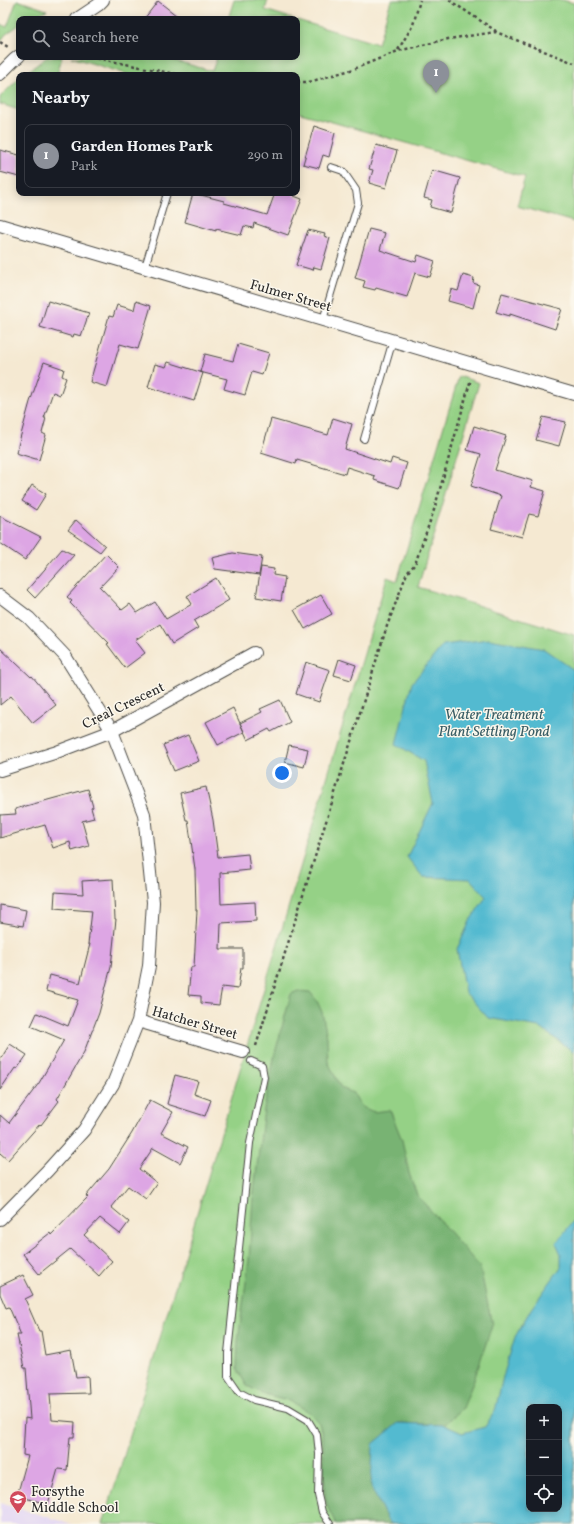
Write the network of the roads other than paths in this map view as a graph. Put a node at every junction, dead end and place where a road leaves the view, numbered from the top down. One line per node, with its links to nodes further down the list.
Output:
1 (103, 0): 2 (street)
2 (82, 16)
3 (16, 58): 4 (street)
4 (0, 74)
5 (331, 167): 9 (lane)
6 (166, 196): 8 (lane)
7 (0, 225): 8 (street, Fulmer Street)
8 (145, 268): 9 (street, Fulmer Street)
9 (324, 320): 10 (street, Fulmer Street)
10 (392, 340): 11 (street, Fulmer Street); 12 (lane)
11 (574, 394)
12 (364, 439)
13 (0, 596): 15 (street)
14 (254, 653): 15 (street, Creal Crescent)
15 (112, 731): 16 (street, Creal Crescent); 17 (street)
16 (0, 770)
17 (138, 1021): 18 (street, Hatcher Street); 19 (street)
18 (247, 1056): 20 (lane)
19 (0, 1219)
20 (330, 1524)

